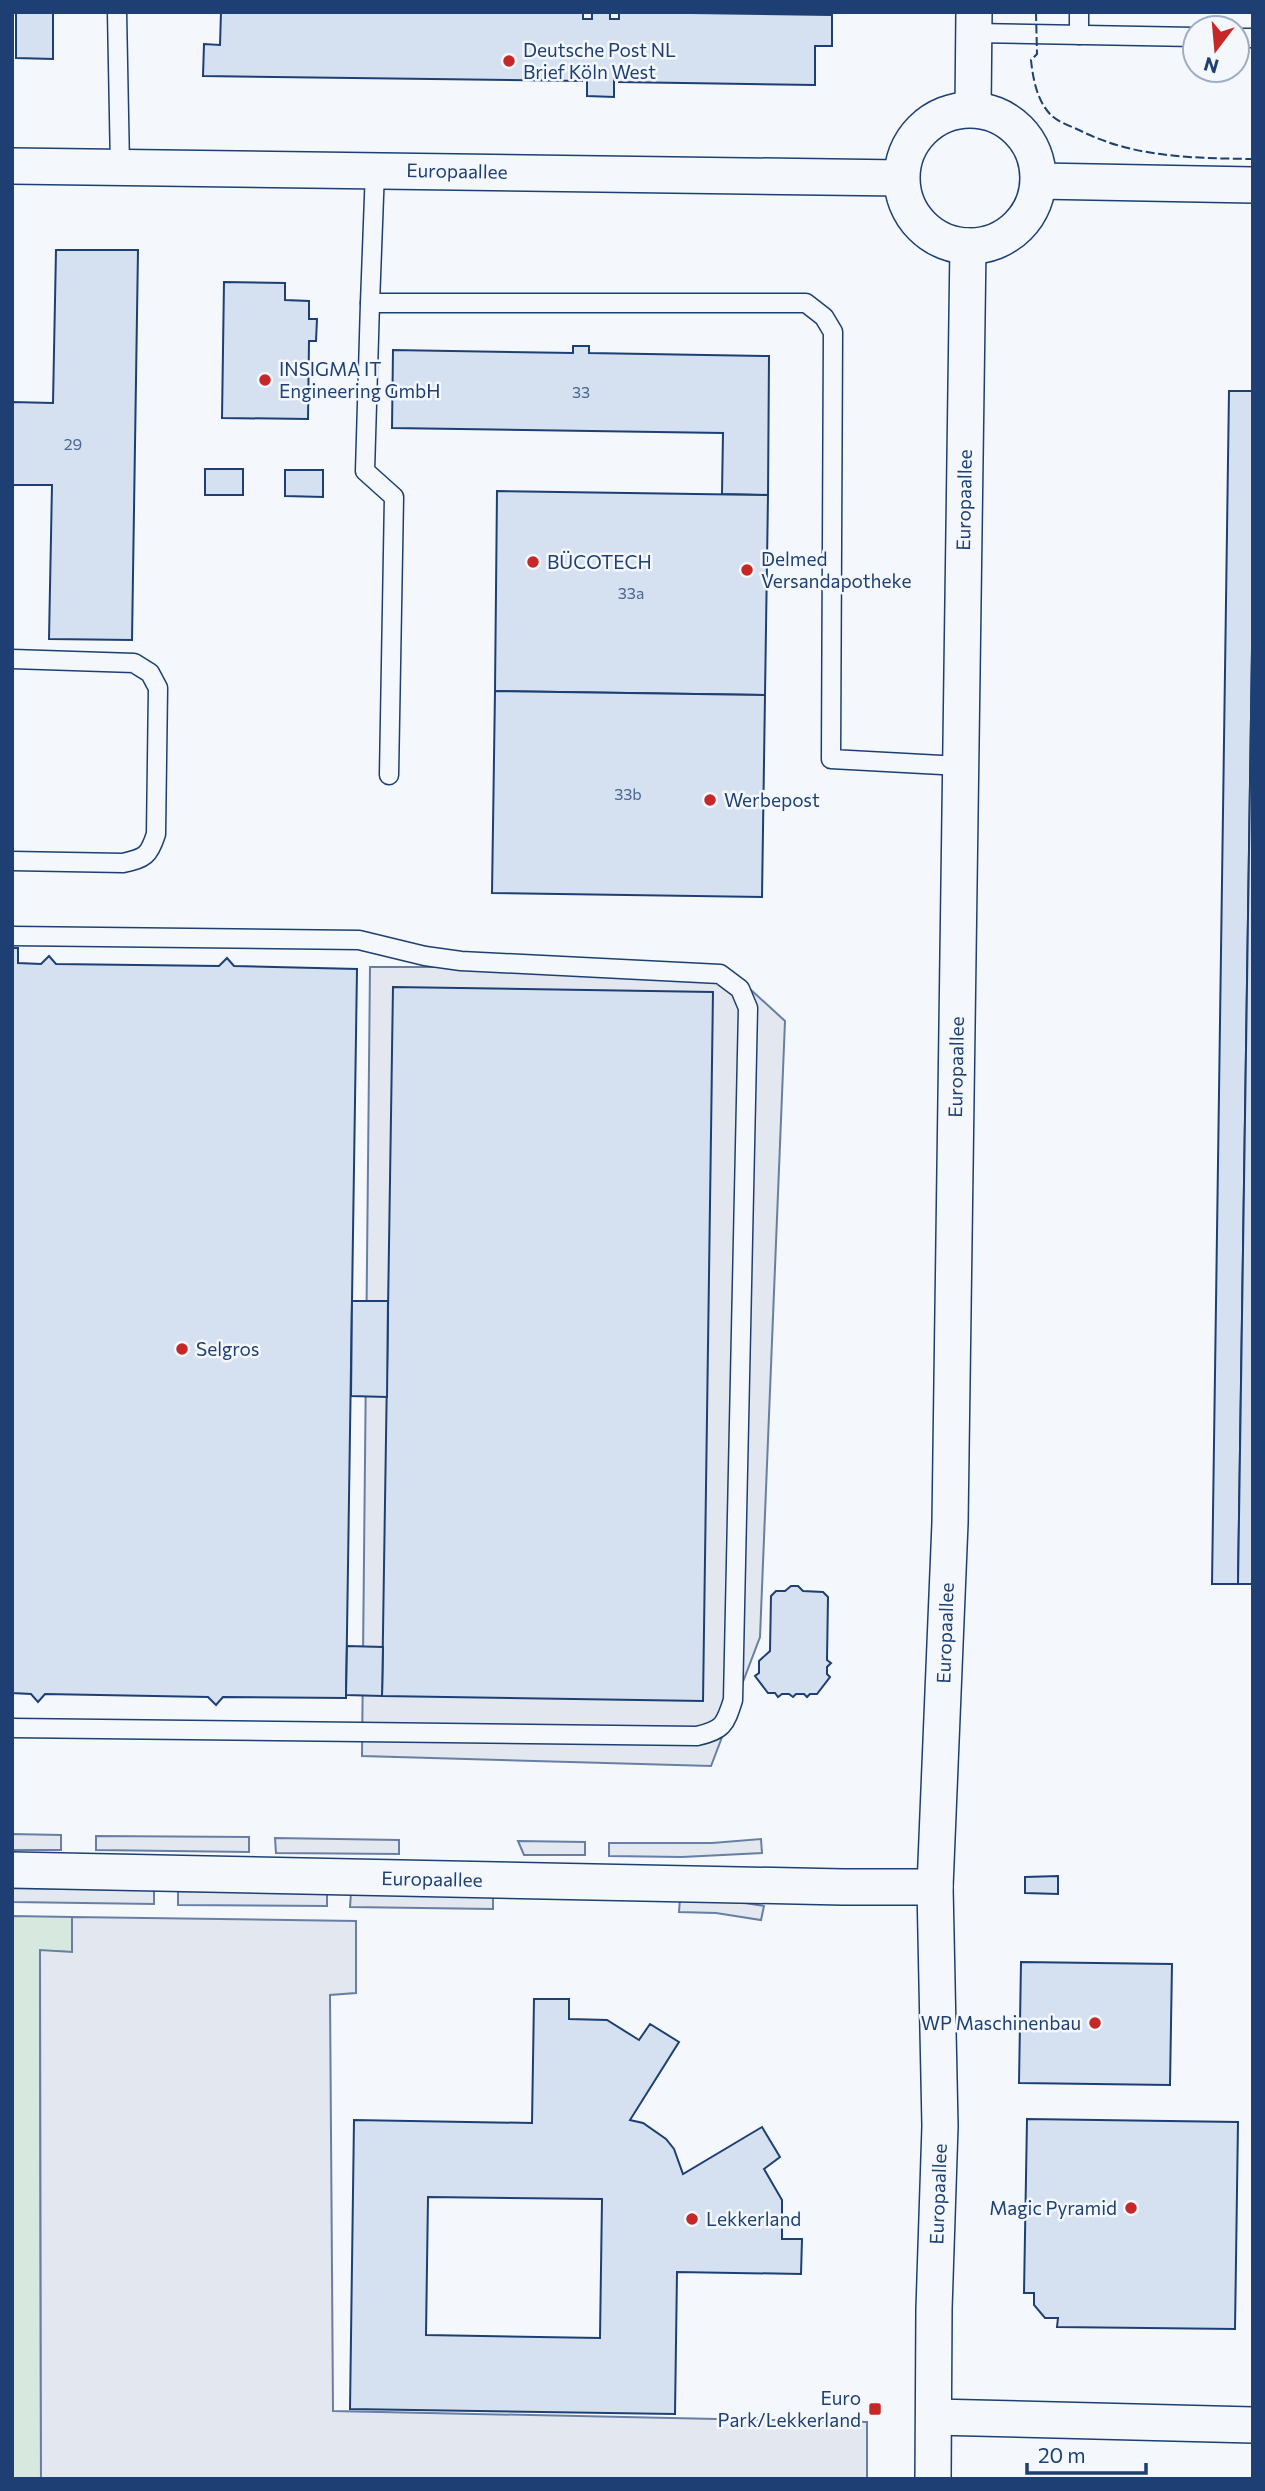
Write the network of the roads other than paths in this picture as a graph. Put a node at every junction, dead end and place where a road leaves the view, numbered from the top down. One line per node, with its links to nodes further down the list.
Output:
1 (117, 12): 8 (lane)
2 (1079, 12): 4 (lane)
3 (974, 23): 4 (lane); 6 (street)
4 (1079, 35): 5 (lane)
5 (1181, 37)
6 (973, 109): 10 (street); 11 (street)
7 (12, 166): 8 (street, Europaallee)
8 (120, 167): 9 (street, Europaallee)
9 (375, 170): 10 (street, Europaallee); 14 (lane)
10 (901, 178): 13 (street)
11 (1038, 181): 12 (street); 13 (street)
12 (1253, 185)
13 (968, 246): 16 (street, Europaallee)
14 (370, 303): 16 (lane); 17 (lane)
15 (12, 659): 18 (lane)
16 (960, 766): 22 (street, Europaallee)
17 (388, 775)
18 (12, 861)
19 (12, 936): 20 (lane)
20 (12, 1728)
21 (12, 1870): 22 (street, Europaallee)
22 (935, 1886): 23 (street, Europaallee)
23 (934, 2417): 24 (street); 25 (street, Europaallee)
24 (1253, 2425)
25 (933, 2479)

